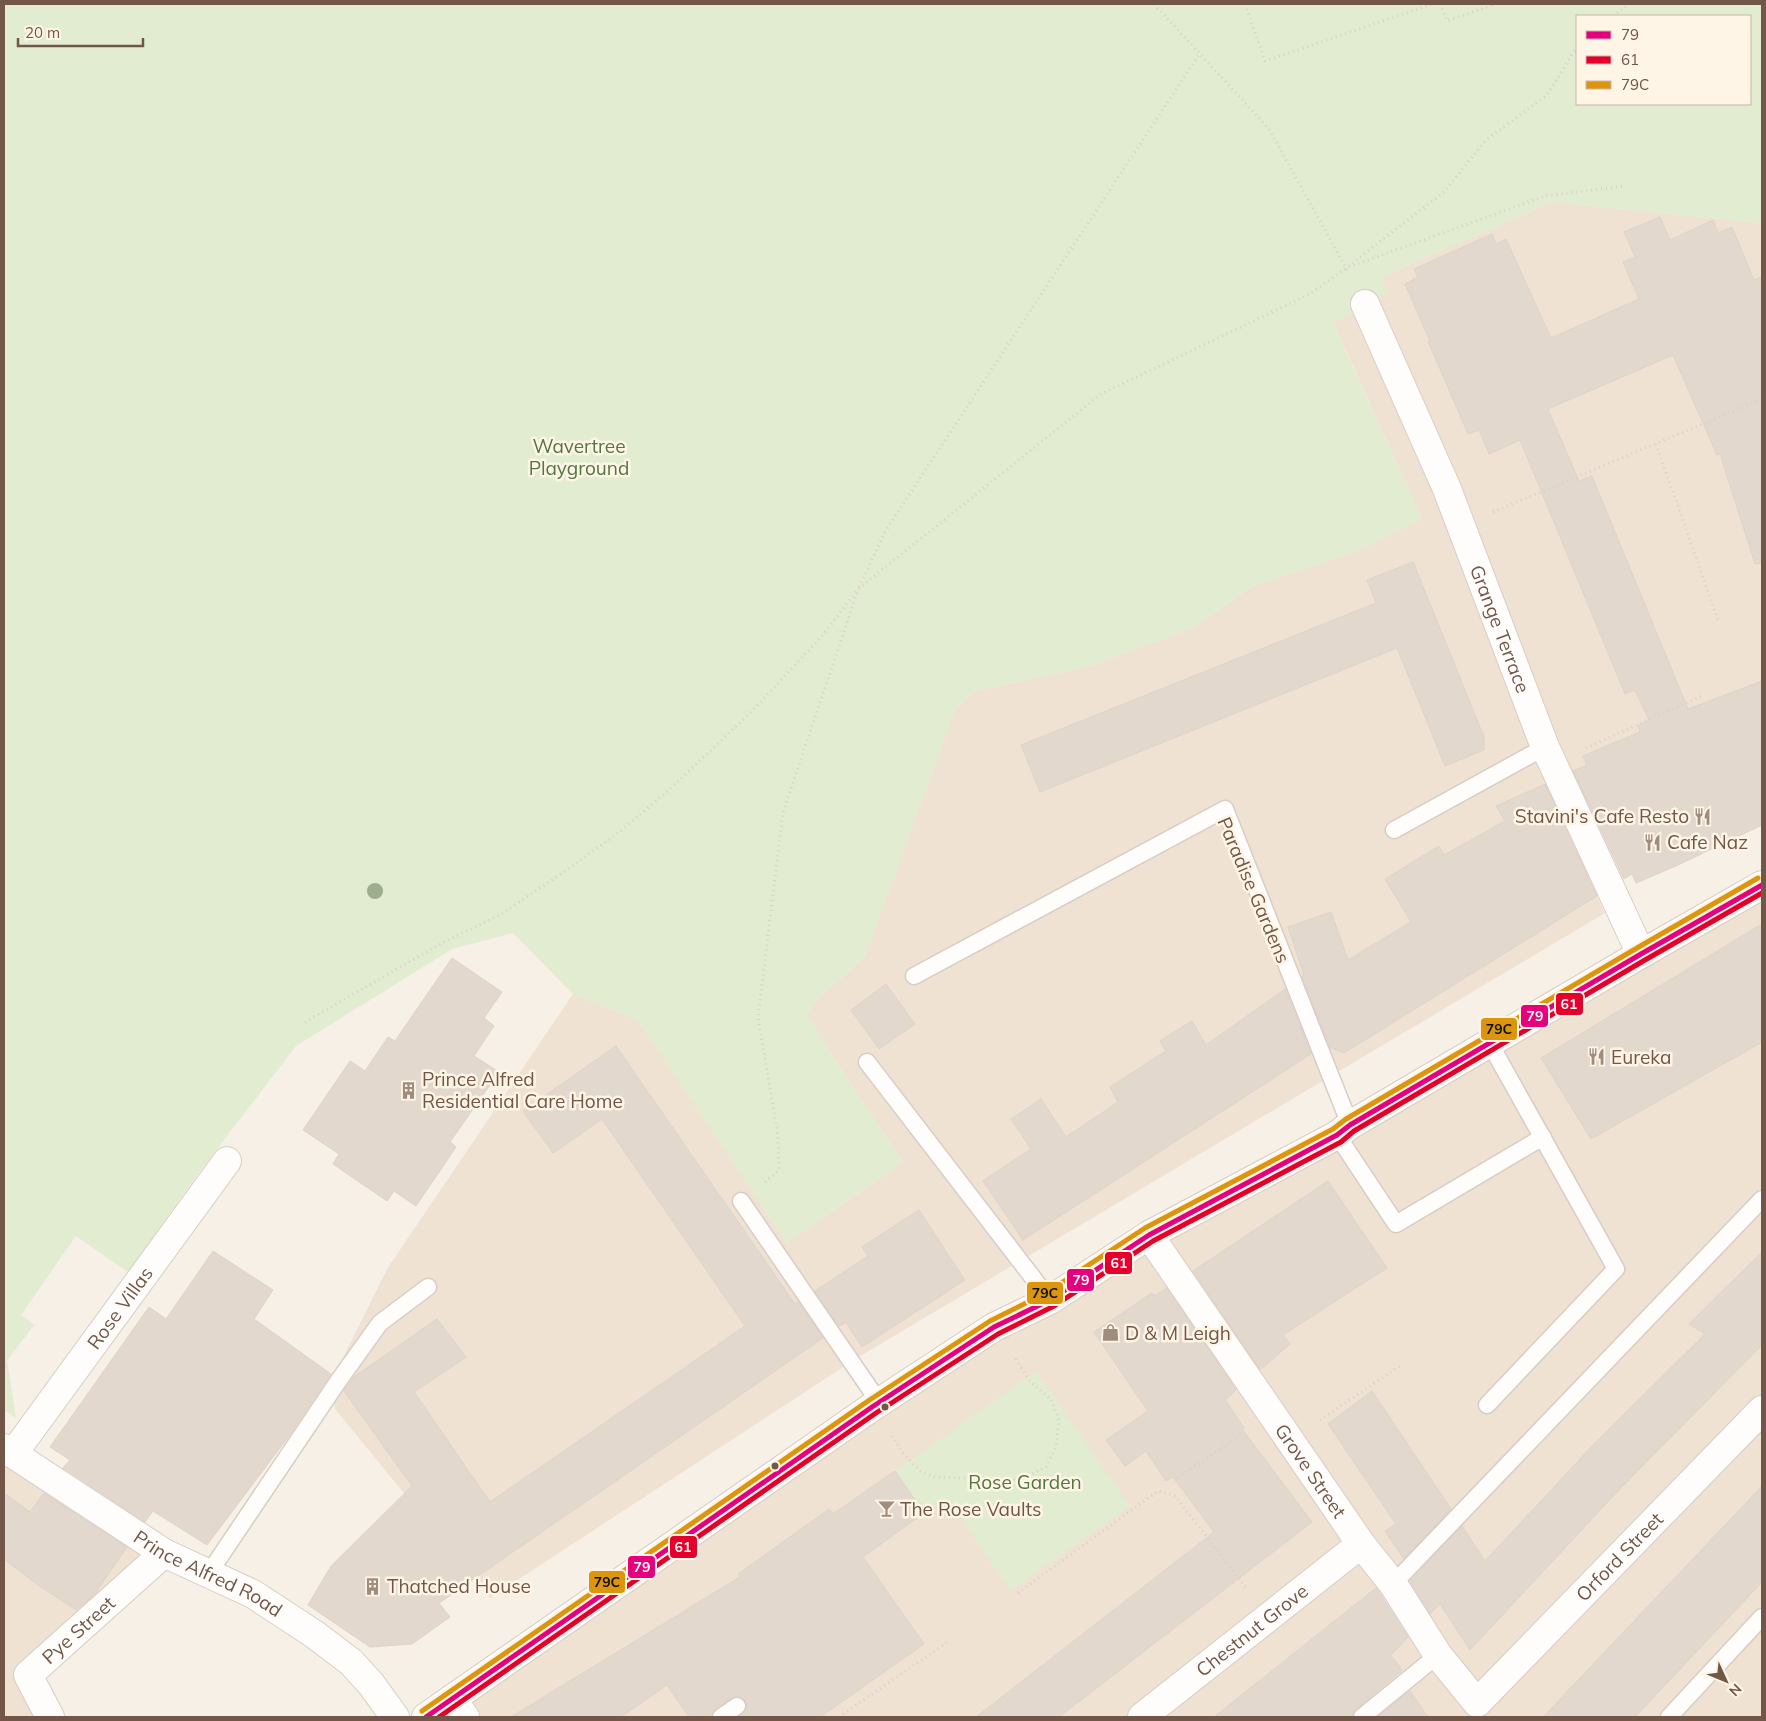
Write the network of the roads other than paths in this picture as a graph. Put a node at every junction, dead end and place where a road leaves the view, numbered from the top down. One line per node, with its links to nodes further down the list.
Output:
1 (1365, 304): 2 (street, Grange Terrace)
2 (1549, 755): 3 (lane); 5 (street, Grange Terrace)
3 (1394, 830)
4 (1762, 886): 5 (street)
5 (1640, 954): 7 (street)
6 (914, 976): 9 (lane, Paradise Gardens)
7 (1489, 1042): 9 (street); 10 (lane)
8 (867, 1062): 16 (lane)
9 (1343, 1130): 10 (lane); 14 (street)
10 (1543, 1137): 18 (lane)
11 (227, 1161): 20 (street, Rose Villas)
12 (1762, 1199): 24 (lane)
13 (741, 1201): 17 (lane)
14 (1149, 1235): 16 (street); 21 (street, Grove Street)
15 (428, 1288): 23 (lane)
16 (1050, 1300): 17 (street)
17 (875, 1404): 29 (street)
18 (1487, 1405)
19 (1762, 1410): 27 (street, Orford Street)
20 (8, 1451): 22 (street, Prince Alfred Road)
21 (1361, 1544): 24 (street, Grove Street); 34 (street, Chestnut Grove)
22 (164, 1552): 23 (street, Prince Alfred Road); 30 (street, Pye Street)
23 (209, 1573): 31 (street, Prince Alfred Road)
24 (1393, 1584): 26 (street, Grove Street)
25 (1762, 1617): 36 (lane)
26 (1438, 1655): 27 (street, Grove Street); 35 (lane)
27 (1477, 1703)
28 (737, 1706): 33 (lane)
29 (459, 1708): 32 (street)
30 (50, 1717)
31 (395, 1717)
32 (426, 1717)
33 (721, 1717)
34 (1142, 1717)
35 (1362, 1717)
36 (1668, 1717)

